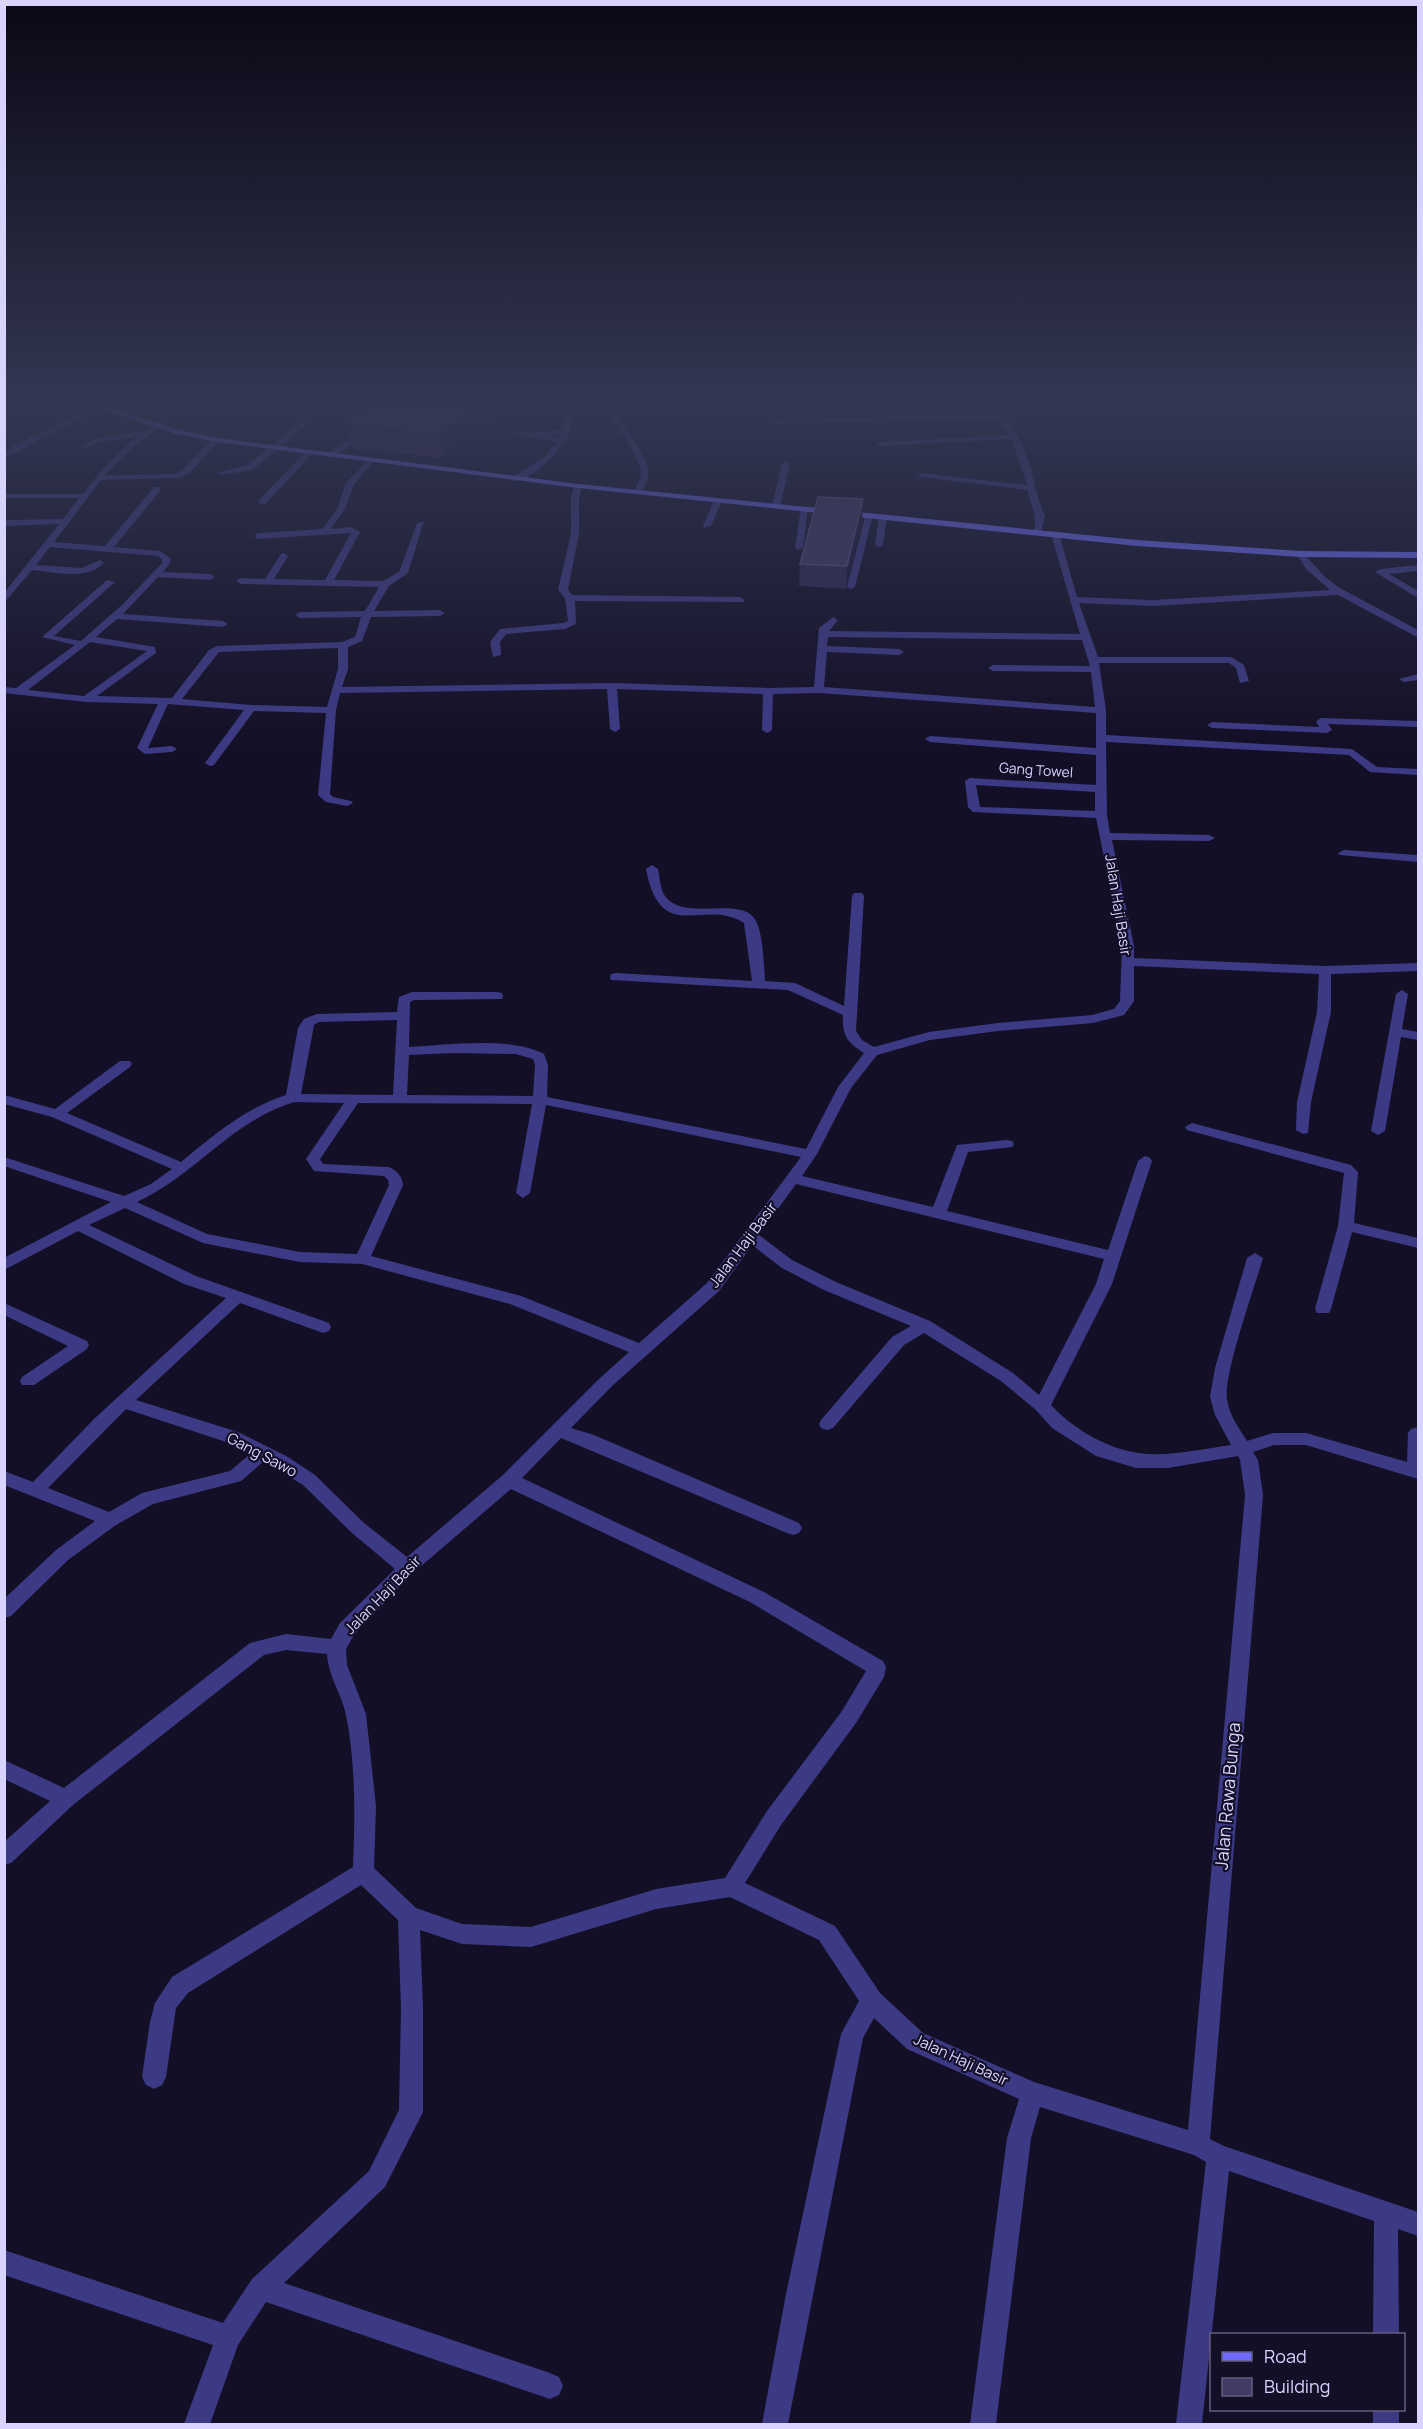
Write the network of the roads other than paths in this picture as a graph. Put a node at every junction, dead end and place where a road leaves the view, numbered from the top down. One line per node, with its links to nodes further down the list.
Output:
1 (132, 519): 21 (street)
2 (333, 519): 14 (street)
3 (575, 519): 38 (street)
4 (710, 519): 13 (street)
5 (803, 519): 20 (lane)
6 (868, 519): 35 (lane)
7 (883, 519): 19 (lane)
8 (915, 519): 15 (main road)
9 (1042, 519): 15 (street)
10 (65, 521): 11 (street); 18 (street)
11 (4, 523)
12 (421, 523): 34 (street)
13 (707, 526)
14 (324, 532): 17 (street); 33 (street)
15 (1037, 532): 16 (main road)
16 (1055, 534): 22 (main road); 41 (street, Jalan Haji Basir)
17 (258, 536)
18 (50, 544): 21 (street); 26 (street)
19 (879, 545)
20 (799, 548)
21 (108, 549): 28 (street)
22 (1301, 554): 23 (main road); 36 (street)
23 (1419, 555)
24 (284, 556): 32 (street)
25 (100, 563): 26 (street)
26 (31, 567): 39 (street)
27 (1419, 568): 37 (street)
28 (155, 574): 29 (street); 45 (street)
29 (210, 577)
30 (241, 581): 32 (street)
31 (110, 582): 51 (street)
32 (268, 582): 33 (street)
33 (328, 583): 34 (street)
34 (385, 584): 43 (street)
35 (851, 587)
36 (1339, 592): 41 (street); 49 (street)
37 (1419, 595)
38 (570, 598): 40 (street); 55 (street)
39 (4, 600)
40 (740, 600)
41 (1073, 600): 50 (street, Jalan Haji Basir)
42 (441, 612): 43 (street)
43 (368, 613): 44 (street); 52 (street)
44 (300, 615)
45 (115, 616): 47 (street); 51 (street)
46 (833, 620): 48 (street)
47 (223, 624)
48 (824, 634): 50 (street); 53 (street)
49 (1419, 634)
50 (1086, 637): 56 (street, Jalan Haji Basir)
51 (86, 642): 66 (street); 67 (street)
52 (343, 645): 63 (street); 68 (street)
53 (823, 649): 54 (street); 64 (street)
54 (899, 652)
55 (496, 655)
56 (1095, 664): 57 (street); 60 (street); 71 (street, Jalan Haji Basir)
57 (993, 668)
58 (1419, 677): 59 (street)
59 (1404, 679)
60 (1244, 681)
61 (612, 686): 63 (street); 65 (street); 74 (street)
62 (4, 690): 66 (street)
63 (336, 690): 70 (street)
64 (819, 690): 65 (street); 71 (street)
65 (768, 691): 75 (street)
66 (19, 692): 67 (street)
67 (86, 699): 68 (street)
68 (169, 701): 69 (street); 78 (street)
69 (251, 708): 70 (street); 80 (street)
70 (332, 710): 83 (street)
71 (1101, 710): 76 (street, Jalan Haji Basir)
72 (1419, 724): 73 (street)
73 (1212, 725)
74 (615, 729)
75 (767, 730)
76 (1100, 738): 79 (street, Jalan Haji Basir); 81 (street)
77 (930, 739): 79 (street)
78 (172, 749)
79 (1100, 752): 82 (street, Jalan Haji Basir)
80 (210, 763)
81 (1419, 772)
82 (1101, 789): 84 (street, Jalan Haji Basir); 84 (street, Gang Towel)
83 (347, 803)
84 (1101, 815): 85 (street, Jalan Haji Basir)
85 (1106, 836): 86 (street); 91 (street, Jalan Haji Basir)
86 (1209, 838)
87 (1344, 854): 88 (street)
88 (1419, 859)
89 (652, 869): 95 (street)
90 (858, 896): 98 (street)
91 (1127, 962): 93 (street); 103 (street, Jalan Haji Basir)
92 (1419, 967): 93 (street)
93 (1325, 970): 112 (street)
94 (616, 977): 95 (street)
95 (759, 985): 98 (street)
96 (1402, 993): 100 (street)
97 (497, 996): 99 (street)
98 (849, 1013): 103 (street)
99 (403, 1016): 102 (street); 106 (street)
100 (1396, 1032): 101 (street); 113 (street)
101 (1419, 1036)
102 (403, 1051): 108 (street); 109 (street)
103 (872, 1052): 115 (street, Jalan Haji Basir)
104 (125, 1064): 110 (street)
105 (355, 1097): 106 (street); 108 (street); 129 (street)
106 (293, 1098): 118 (street)
107 (4, 1099): 110 (street)
108 (400, 1099): 109 (street)
109 (540, 1100): 115 (street); 120 (street)
110 (57, 1114): 118 (street)
111 (1192, 1127): 124 (street)
112 (1303, 1130)
113 (1378, 1131)
114 (1007, 1144): 122 (street)
115 (810, 1155): 119 (street, Jalan Haji Basir)
116 (4, 1161): 121 (street)
117 (1145, 1161): 127 (street)
118 (181, 1168): 121 (street)
119 (792, 1178): 122 (street); 125 (street, Jalan Haji Basir)
120 (523, 1193)
121 (125, 1202): 123 (street); 129 (street)
122 (939, 1212): 127 (street)
123 (77, 1225): 130 (street); 131 (street)
124 (1346, 1226): 126 (street); 133 (street)
125 (751, 1237): 134 (street); 136 (street, Jalan Haji Basir)
126 (1419, 1243)
127 (1113, 1256): 139 (street)
128 (1255, 1258): 143 (street, Jalan Rawa Bunga)
129 (362, 1259): 136 (street)
130 (4, 1265)
131 (237, 1297): 135 (street); 138 (street)
132 (4, 1308): 137 (street)
133 (1323, 1309)
134 (924, 1325): 139 (street); 140 (street)
135 (323, 1327)
136 (642, 1351): 141 (street, Jalan Haji Basir)
137 (28, 1381)
138 (124, 1402): 144 (street, Gang Sawo); 148 (street)
139 (1042, 1406): 143 (street)
140 (827, 1424)
141 (558, 1430): 147 (street, Jalan Haji Basir); 150 (street)
142 (1417, 1433): 145 (street)
143 (1244, 1449): 145 (street); 163 (street, Jalan Rawa Bunga)
144 (262, 1453): 149 (street); 151 (street, Gang Sawo)
145 (1417, 1472)
146 (4, 1478): 148 (street)
147 (509, 1480): 151 (street, Jalan Haji Basir); 158 (street)
148 (35, 1491): 149 (street)
149 (110, 1520): 152 (street)
150 (793, 1528)
151 (407, 1568): 153 (street, Jalan Haji Basir)
152 (4, 1611)
153 (336, 1648): 155 (street); 157 (street, Jalan Haji Basir)
154 (4, 1769): 155 (street)
155 (66, 1799): 156 (street)
156 (4, 1856)
157 (363, 1872): 159 (street); 161 (street)
158 (731, 1887): 159 (street); 160 (street, Jalan Haji Basir)
159 (409, 1916): 167 (street)
160 (872, 2001): 162 (street, Jalan Haji Basir); 172 (street)
161 (154, 2077)
162 (1032, 2093): 163 (street, Jalan Haji Basir); 173 (street)
163 (1208, 2150): 164 (street, Jalan Haji Basir); 174 (street, Jalan Rawa Bunga)
164 (1386, 2211): 165 (street, Jalan Haji Basir); 168 (street)
165 (1419, 2224)
166 (4, 2262): 169 (street)
167 (261, 2288): 169 (street); 170 (street)
168 (1386, 2333)
169 (228, 2338): 171 (street)
170 (550, 2386)
171 (197, 2424)
172 (775, 2424)
173 (983, 2424)
174 (1189, 2424)

